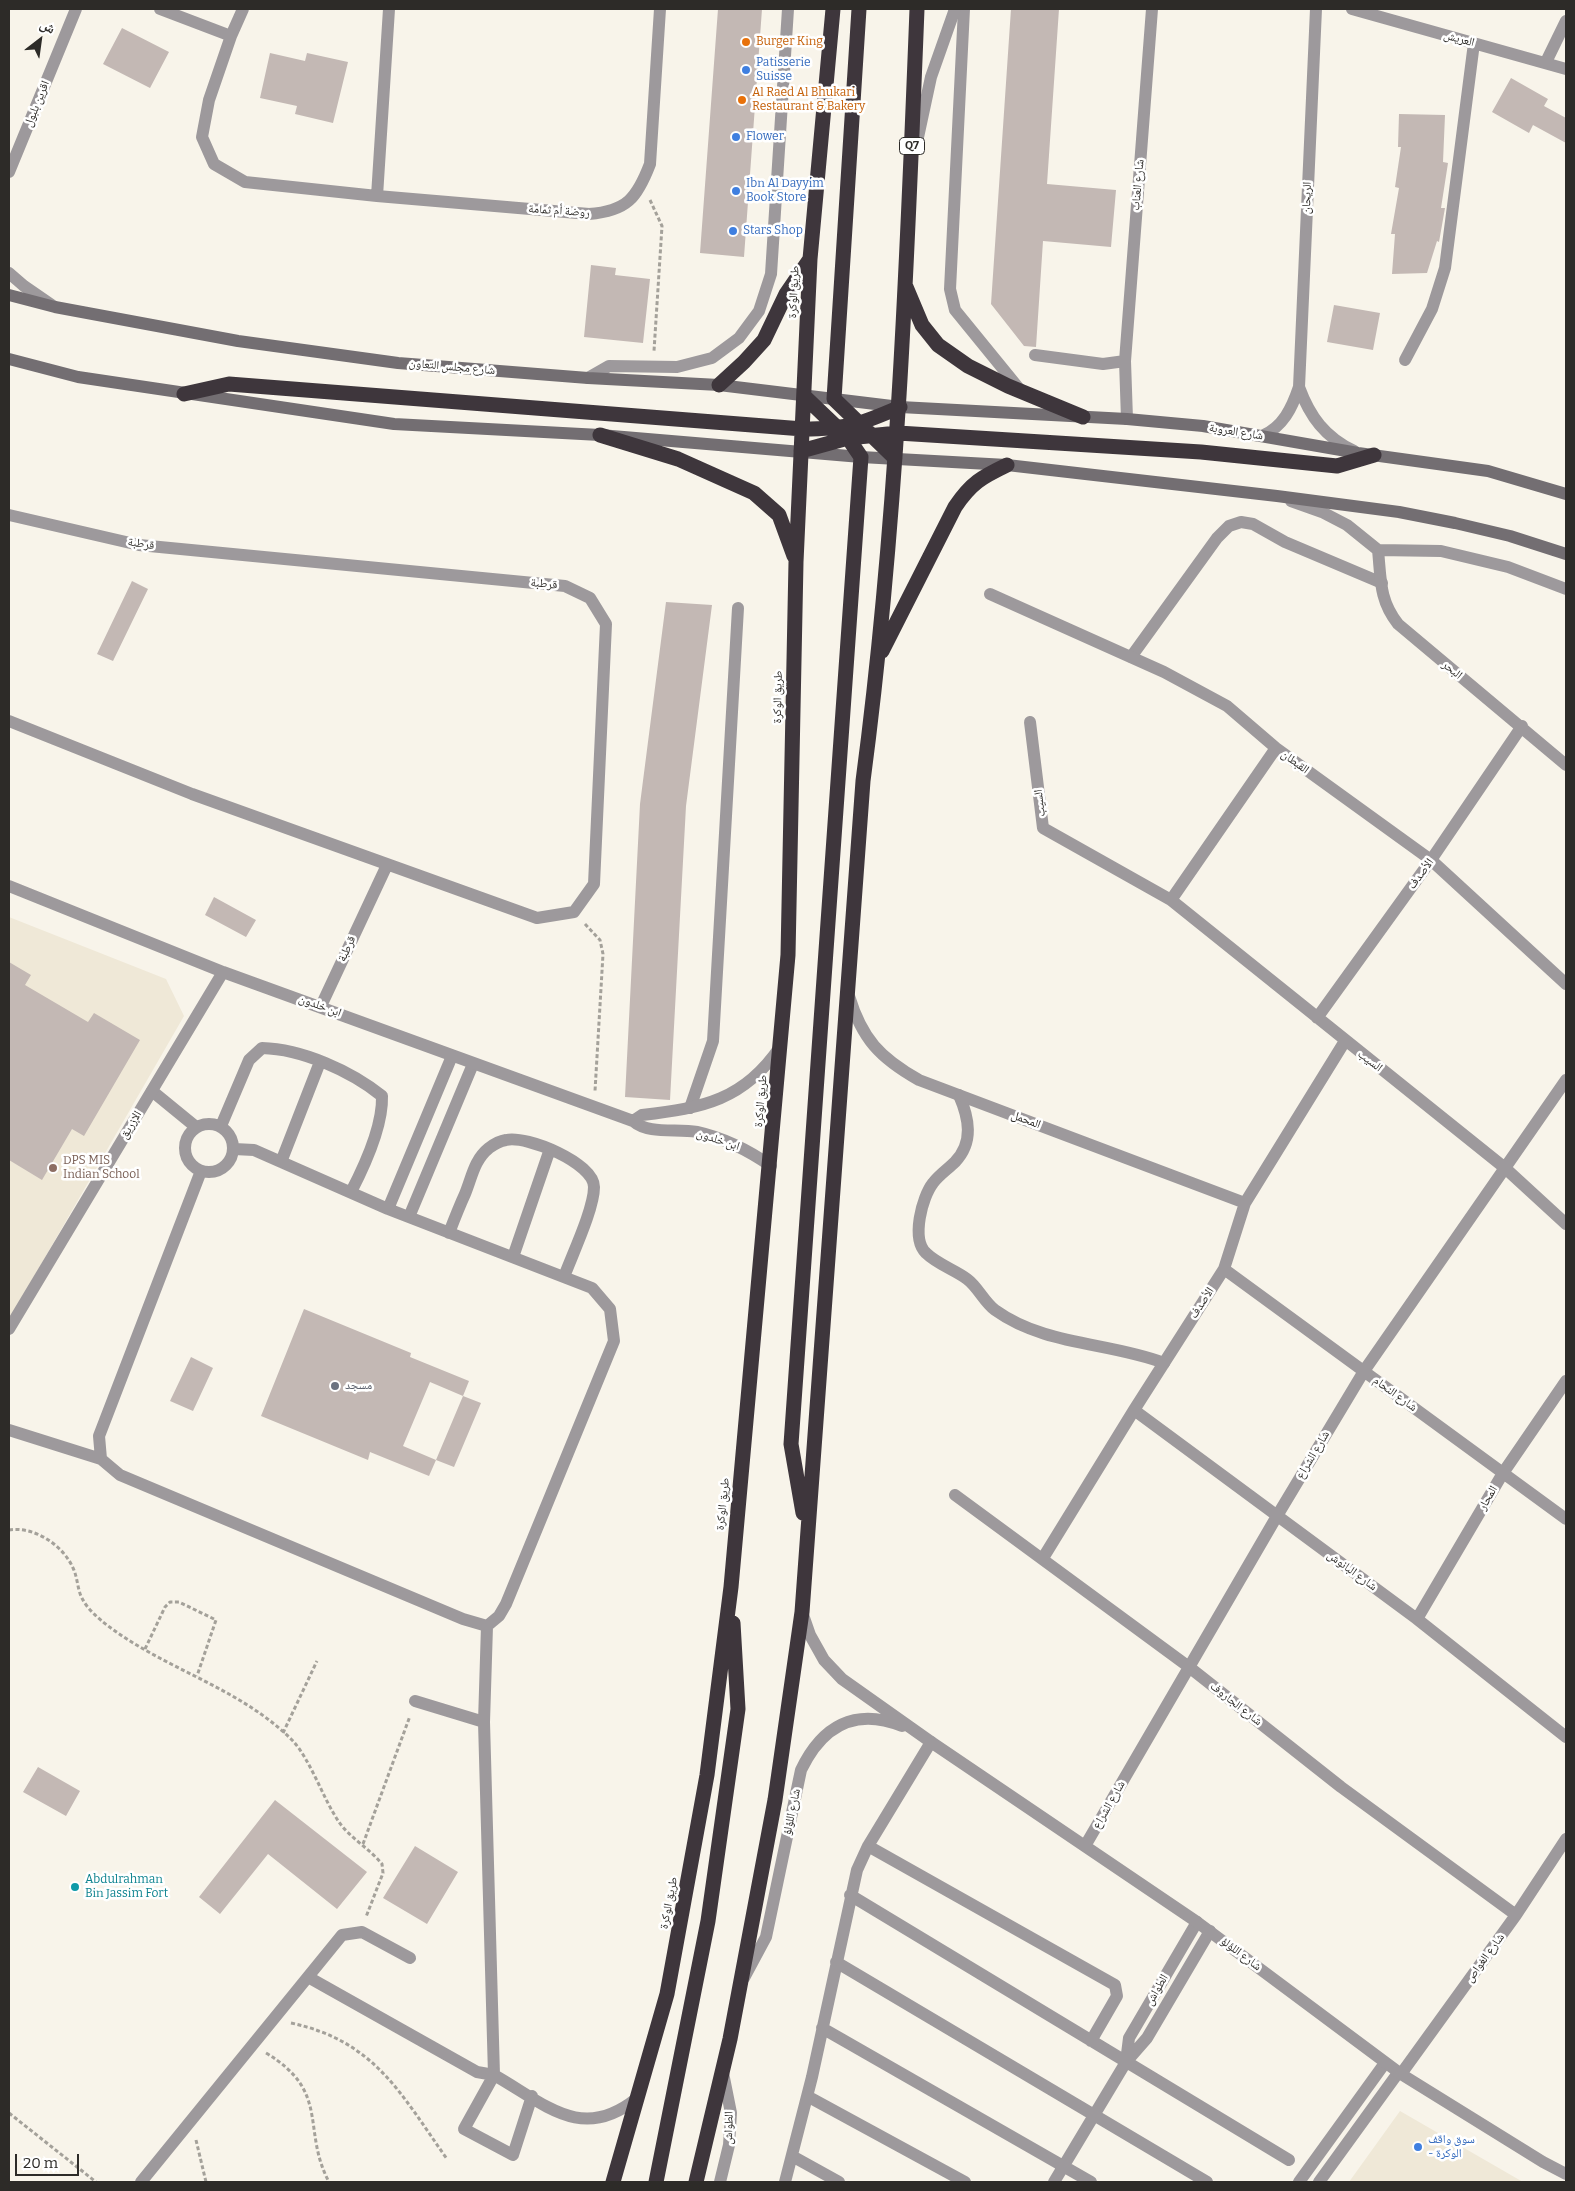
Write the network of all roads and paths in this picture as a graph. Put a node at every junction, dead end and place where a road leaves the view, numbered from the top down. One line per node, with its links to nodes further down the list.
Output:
1 (76, 9): 22 (street, اقرين بلبول)
2 (160, 9): 17 (street)
3 (243, 9): 17 (street, روضة أم ثمامة)
4 (389, 9): 24 (street)
5 (660, 9): 23 (street, روضة أم ثمامة)
6 (788, 9): 34 (street, طريق الوكرة)
7 (833, 9): 25 (highway, طريق الوكرة)
8 (859, 9): 41 (highway)
9 (918, 9): 21 (highway, Q7)
10 (955, 9): 21 (street)
11 (964, 9): 38 (street)
12 (1152, 9): 33 (street, شارع العناب)
13 (1316, 9): 37 (street, الريحان)
14 (1352, 9): 15 (street, العريش)
15 (1389, 14): 18 (street, العريش)
16 (1566, 21): 19 (street)
17 (231, 36): 24 (street, روضة أم ثمامة)
18 (1474, 43): 19 (street, العريش); 32 (street)
19 (1546, 62): 20 (street, العريش)
20 (1566, 69)
21 (911, 169): 27 (highway, Q7)
22 (9, 172)
23 (641, 188): 24 (street, روضة أم ثمامة); 34 (path)
24 (377, 196)
25 (810, 259): 36 (highway); 40 (highway, طريق الوكرة)
26 (9, 272): 29 (street)
27 (905, 284): 38 (highway); 42 (highway, Q7)
28 (9, 295): 29 (main road, شارع مجلس التعاون)
29 (55, 307): 35 (main road, شارع مجلس التعاون)
30 (1035, 355): 33 (street)
31 (9, 359): 39 (main road)
32 (1405, 360)
33 (1125, 361): 44 (street, شارع العناب)
34 (653, 367): 35 (street, طريق الوكرة)
35 (588, 378): 36 (main road, شارع مجلس التعاون)
36 (719, 385): 40 (main road, شارع مجلس التعاون)
37 (1299, 387): 50 (street, الريحان); 52 (street, الريحان)
38 (1022, 393): 43 (highway)
39 (184, 394): 45 (highway); 49 (main road)
40 (804, 396): 41 (main road, شارع مجلس التعاون); 45 (highway, طريق الوكرة); 48 (highway)
41 (834, 399): 42 (main road, شارع مجلس التعاون); 46 (highway)
42 (900, 407): 43 (main road, شارع العروبة); 46 (highway); 47 (highway)
43 (1084, 418): 44 (main road, شارع العروبة)
44 (1127, 419): 50 (main road, شارع العروبة)
45 (803, 429): 48 (highway); 51 (highway, طريق الوكرة)
46 (866, 430): 47 (highway); 48 (highway); 55 (highway)
47 (898, 433): 53 (highway); 55 (highway)
48 (844, 434): 51 (highway); 54 (highway)
49 (600, 435): 51 (main road); 62 (highway)
50 (1262, 436): 52 (main road, شارع العروبة)
51 (801, 451): 54 (main road); 62 (highway, طريق الوكرة)
52 (1358, 453): 53 (main road, شارع العروبة)
53 (1374, 455): 57 (main road, شارع العروبة)
54 (860, 457): 55 (main road); 124 (highway)
55 (895, 458): 56 (main road); 67 (highway)
56 (1007, 465): 58 (main road); 67 (highway)
57 (1566, 494)
58 (1277, 496): 60 (street); 61 (main road)
59 (9, 515): 78 (street, قرطبة)
60 (1378, 550): 63 (street, البحر); 64 (street)
61 (1566, 554)
62 (796, 562): 85 (highway, طريق الوكرة)
63 (1382, 583): 68 (street); 71 (street, البحر)
64 (1566, 589)
65 (990, 594): 68 (street, القبطان)
66 (738, 608): 93 (street)
67 (879, 657): 81 (highway)
68 (1131, 657): 72 (street, القبطان)
69 (9, 721): 75 (street)
70 (1030, 722): 77 (street, السيب)
71 (1522, 726): 73 (street, البحر); 74 (street, الأصدف)
72 (1276, 748): 74 (street, القبطان); 77 (street)
73 (1566, 765)
74 (1431, 860): 80 (street, القبطان); 83 (street, الأصدف)
75 (386, 865): 78 (street); 82 (street, قرطبة)
76 (9, 886): 79 (street, ابن خلدون)
77 (1171, 900): 83 (street, السيب)
78 (574, 912): 92 (path)
79 (223, 972): 82 (street, ابن خلدون); 90 (street, الإزريق)
80 (1566, 984)
81 (847, 991): 91 (street, المحمل); 124 (highway)
82 (321, 1006): 86 (street, ابن خلدون)
83 (1317, 1018): 84 (street, السيب)
84 (1345, 1041): 101 (street, السيب); 104 (street, الأصدف)
85 (780, 1046): 93 (street); 100 (highway, طريق الوكرة)
86 (452, 1056): 88 (street, ابن خلدون); 105 (street)
87 (320, 1062): 95 (street); 99 (street); 103 (street)
88 (473, 1064): 92 (street, ابن خلدون); 106 (street)
89 (1566, 1080): 101 (street, شارع الشراع)
90 (152, 1090): 96 (street); 112 (street, الإزريق)
91 (959, 1095): 104 (street, المحمل); 113 (street)
92 (594, 1107): 94 (street, ابن خلدون)
93 (690, 1108): 94 (street)
94 (632, 1121): 100 (street, ابن خلدون)
95 (221, 1126): 96 (street); 97 (street)
96 (196, 1127): 102 (street)
97 (234, 1149): 99 (street); 102 (street)
98 (550, 1149): 108 (street); 109 (street); 111 (street)
99 (281, 1162): 103 (street)
100 (771, 1166): 126 (highway, طريق الوكرة)
101 (1505, 1168): 107 (street, السيب); 114 (street, شارع الشراع)
102 (201, 1171): 118 (street)
103 (351, 1192): 105 (street)
104 (1245, 1203): 110 (street, الأصدف)
105 (388, 1209): 106 (street)
106 (409, 1217): 108 (street)
107 (1566, 1224)
108 (449, 1233): 109 (street)
109 (513, 1258): 111 (street)
110 (1224, 1269): 113 (street, الأصدف); 114 (street, شارع النحام)
111 (564, 1277): 129 (street)
112 (9, 1329)
113 (1164, 1363): 116 (street, الأصدف)
114 (1364, 1371): 119 (street, شارع النحام); 121 (street, شارع الشراع)
115 (1566, 1381): 119 (street, المحار)
116 (1134, 1410): 121 (street, شارع البانوش); 125 (street, الأصدف)
117 (9, 1430): 118 (street)
118 (101, 1459): 129 (street)
119 (1503, 1473): 122 (street, شارع النحام); 128 (street, المحار)
120 (955, 1494): 125 (street, شارع الجاروف)
121 (1277, 1516): 128 (street, شارع البانوش); 132 (street, شارع الشراع)
122 (1566, 1519)
123 (9, 1530): 130 (path)
124 (807, 1538): 127 (highway)
125 (1043, 1558): 132 (street, شارع الجاروف)
126 (731, 1587): 164 (highway, طريق الوكرة); 178 (highway)
127 (802, 1612): 137 (street, شارع اللؤلؤ); 152 (highway)
128 (1417, 1619): 138 (street, شارع البانوش)
129 (487, 1626): 135 (street)
130 (145, 1650): 133 (path); 133 (path)
131 (316, 1661): 136 (path)
132 (1189, 1667): 143 (street, شارع الشراع); 145 (street, شارع الجاروف)
133 (196, 1676): 136 (path)
134 (415, 1701): 135 (street); 141 (path)
135 (484, 1722): 161 (street)
136 (283, 1732): 141 (path)
137 (916, 1732): 139 (street, شارع اللؤلؤ); 152 (street, شارع اللؤلؤ)
138 (1566, 1737)
139 (931, 1742): 142 (street); 143 (street, شارع اللؤلؤ)
140 (1566, 1839): 145 (street, شارع الغواص)
141 (363, 1844): 148 (path)
142 (868, 1846): 144 (street); 155 (street)
143 (1085, 1846): 146 (street, شارع اللؤلؤ)
144 (850, 1895): 150 (street); 155 (street)
145 (1516, 1915): 160 (street, شارع الغواص)
146 (1197, 1922): 147 (street, شارع اللؤلؤ); 157 (street, الطواش)
147 (1210, 1931): 157 (street, الطواش); 158 (street, شارع اللؤلؤ)
148 (362, 1932): 149 (street); 151 (street)
149 (410, 1958)
150 (836, 1962): 154 (street); 166 (street)
151 (308, 1977): 153 (street); 161 (street)
152 (740, 1986): 159 (highway)
153 (273, 2020): 156 (street); 169 (path)
154 (822, 2028): 163 (street); 171 (street)
155 (1091, 2041): 157 (street)
156 (252, 2045): 167 (street); 176 (path)
157 (1126, 2062): 166 (street, الطواش); 170 (street)
158 (1385, 2063): 160 (street, شارع اللؤلؤ); 187 (street)
159 (723, 2073): 179 (highway); 180 (street, الطواش)
160 (1399, 2074): 172 (street, شارع اللؤلؤ); 188 (street, شارع الغواص)
161 (494, 2075): 162 (street); 162 (street)
162 (532, 2096): 164 (street)
163 (807, 2096): 168 (street); 183 (street)
164 (636, 2099): 177 (highway, طريق الوكرة)
165 (9, 2113): 173 (path)
166 (1094, 2115): 171 (street, الطواش); 186 (street)
167 (190, 2120): 174 (street); 175 (path)
168 (792, 2156): 181 (street); 182 (street)
169 (447, 2159)
170 (1289, 2160)
171 (1063, 2166): 184 (street, الطواش); 185 (street)
172 (1566, 2174)
173 (96, 2182)
174 (141, 2182)
175 (206, 2182)
176 (329, 2182)
177 (613, 2182)
178 (656, 2182)
179 (696, 2182)
180 (720, 2182)
181 (785, 2182)
182 (839, 2182)
183 (965, 2182)
184 (1054, 2182)
185 (1091, 2182)
186 (1207, 2182)
187 (1299, 2182)
188 (1319, 2182)

